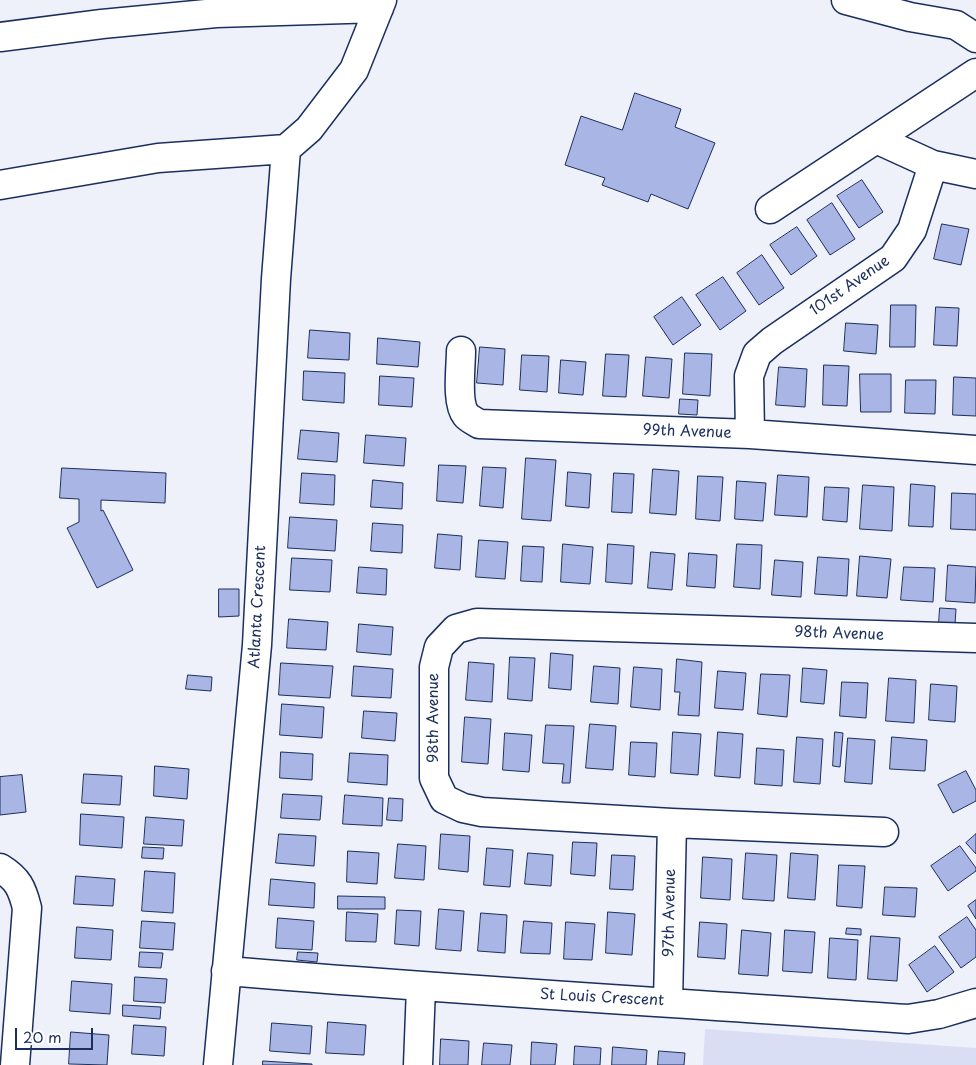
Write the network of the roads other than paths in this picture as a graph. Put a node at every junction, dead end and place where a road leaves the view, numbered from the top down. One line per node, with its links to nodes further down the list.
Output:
1 (846, 0): 4 (street)
2 (380, 4): 3 (street); 7 (street)
3 (0, 37)
4 (976, 38)
5 (976, 73): 6 (street)
6 (876, 139): 8 (street); 11 (street)
7 (286, 149): 10 (street); 19 (street, Atlanta Crescent)
8 (933, 165): 9 (street); 13 (street, 101st Avenue)
9 (976, 174)
10 (0, 185)
11 (770, 209)
12 (462, 351): 13 (street, 99th Avenue)
13 (750, 434): 14 (street, 99th Avenue)
14 (976, 450)
15 (976, 638): 16 (street, 98th Avenue)
16 (672, 823): 17 (street, 98th Avenue); 21 (street, 97th Avenue)
17 (884, 832)
18 (0, 868): 23 (street)
19 (226, 971): 20 (street, St Louis Crescent); 24 (street, Atlanta Crescent)
20 (421, 987): 21 (street, St Louis Crescent); 25 (street)
21 (668, 1002): 22 (street, St Louis Crescent)
22 (976, 1003)
23 (10, 1064)
24 (218, 1065)
25 (418, 1065)

